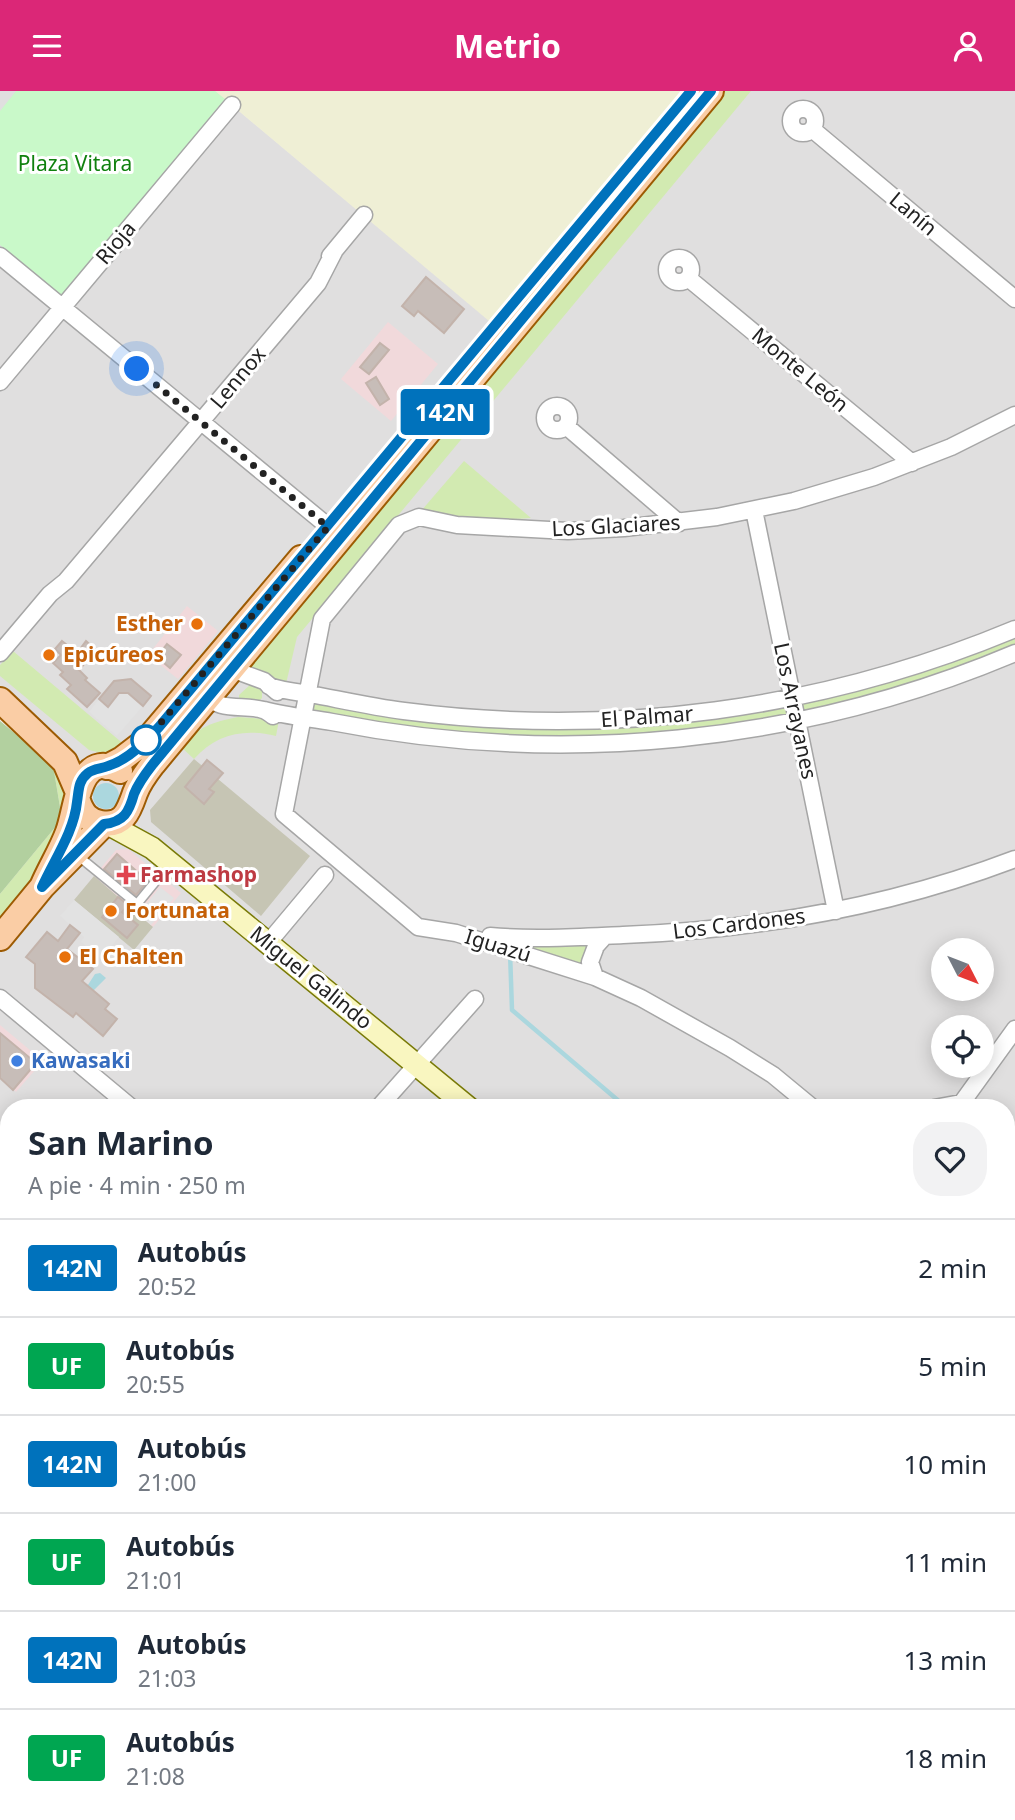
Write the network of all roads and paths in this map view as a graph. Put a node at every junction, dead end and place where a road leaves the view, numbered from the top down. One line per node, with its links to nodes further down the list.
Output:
1 (691, 91): 7 (main road)
2 (711, 91): 7 (main road)
3 (232, 105): 10 (street, Rioja)
4 (812, 129): 9 (street, Lanín)
5 (363, 215): 13 (street, Lennox)
6 (0, 256): 10 (street)
7 (548, 275): 18 (main road)
8 (688, 278): 15 (street, Monte León)
9 (1015, 299)
10 (62, 307): 11 (street, Rioja); 13 (street)
11 (0, 381)
12 (1015, 415): 15 (street, Los Glaciares)
13 (197, 418): 18 (street); 20 (street, Lennox)
14 (566, 426): 17 (street)
15 (912, 463): 16 (street, Los Glaciares)
16 (754, 510): 17 (street, Los Glaciares); 25 (street, Los Arrayanes)
17 (679, 523): 24 (street, Los Glaciares)
18 (335, 532): 22 (main road)
19 (1015, 629): 25 (street, El Palmar)
20 (0, 653)
21 (1015, 653): 28 (street, El Palmar)
22 (223, 665): 23 (main road); 24 (street, El Palmar)
23 (202, 690): 27 (street, El Palmar); 29 (main road); 31 (main road)
24 (308, 694): 25 (street, El Palmar); 27 (street, Los Glaciares)
25 (793, 698): 28 (street, Los Arrayanes)
26 (8, 707): 29 (main road); 30 (main road)
27 (303, 717): 28 (street, El Palmar); 40 (street, Iguazú)
28 (797, 721): 39 (street, Los Arrayanes)
29 (105, 767): 30 (main road); 31 (main road)
30 (78, 796): 32 (main road); 38 (main road)
31 (134, 798): 32 (main road); 33 (main road, Miguel Galindo)
32 (106, 824): 33 (main road, Miguel Galindo); 34 (main road)
33 (152, 848): 36 (main road, Miguel Galindo)
34 (75, 853): 36 (lane); 38 (main road)
35 (1015, 859): 39 (street, Los Cardones)
36 (170, 863): 43 (main road, Miguel Galindo)
37 (325, 875): 43 (street)
38 (42, 887): 42 (main road)
39 (836, 911): 41 (street, Los Cardones)
40 (456, 933): 41 (street, Los Cardones); 44 (street, Iguazú)
41 (605, 936): 44 (street)
42 (0, 938)
43 (268, 943): 48 (main road, Miguel Galindo)
44 (596, 977): 52 (street, Iguazú)
45 (0, 998): 49 (street)
46 (475, 999): 48 (street)
47 (1015, 1029): 53 (street)
48 (415, 1063): 50 (street); 51 (main road, Miguel Galindo)
49 (121, 1099)
50 (385, 1099)
51 (458, 1099)
52 (802, 1099)
53 (964, 1099)

